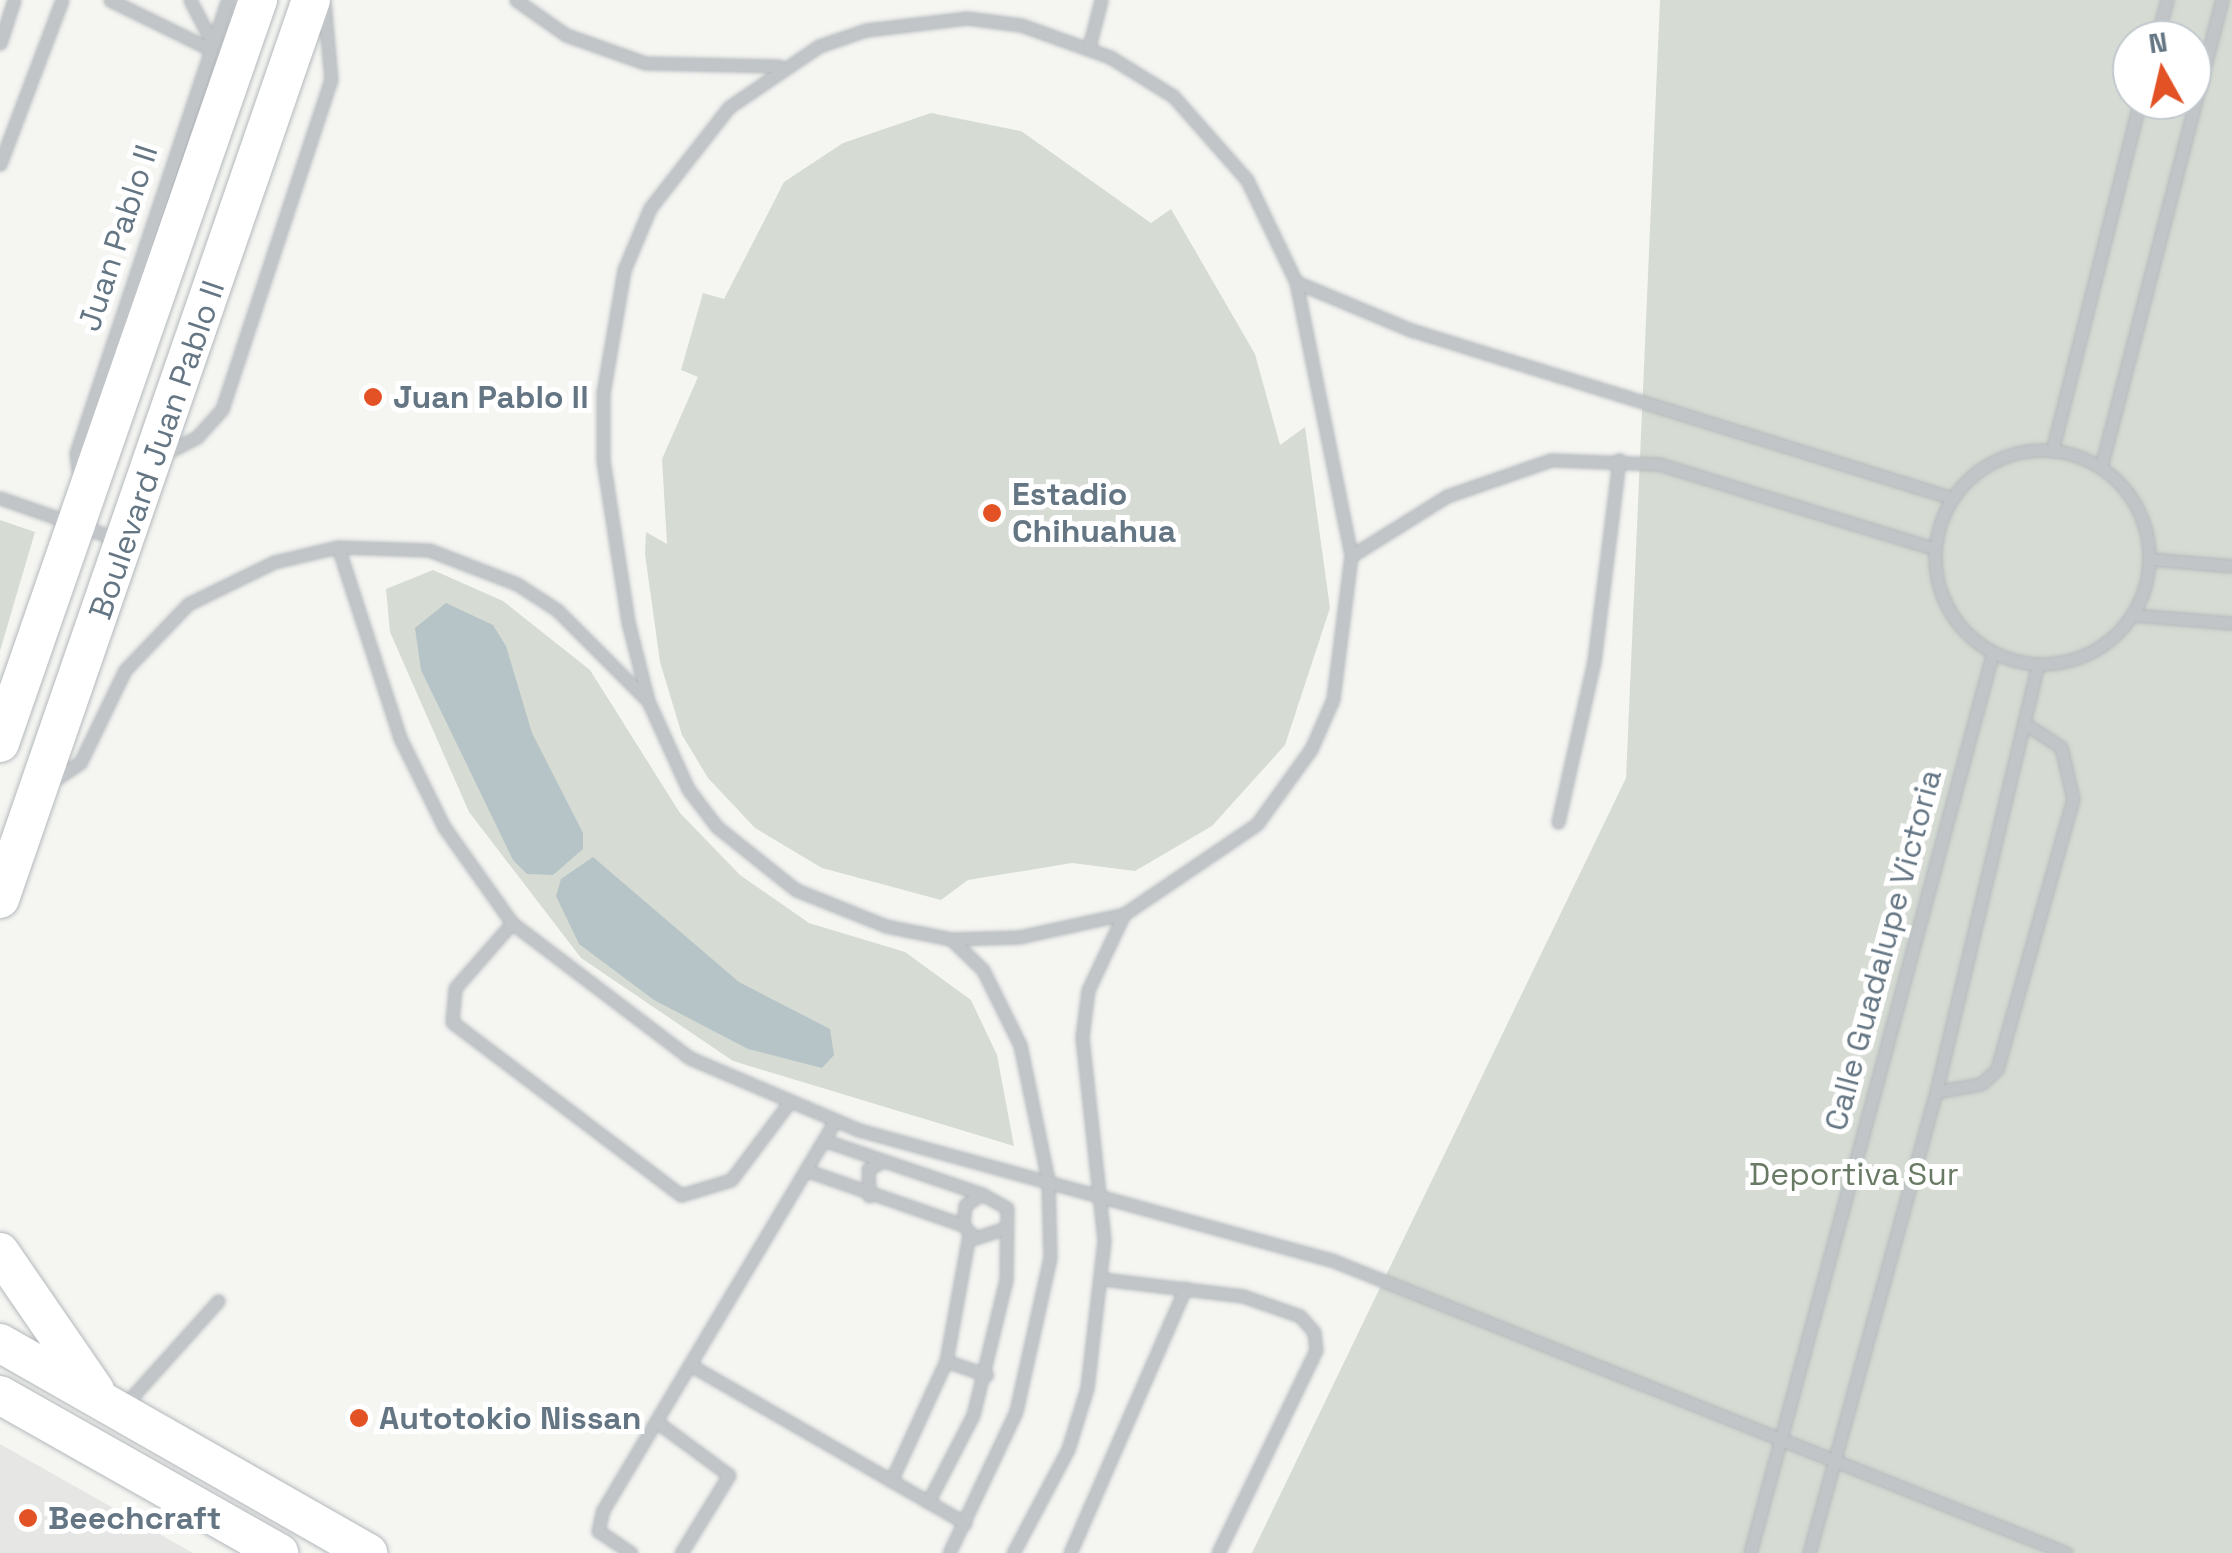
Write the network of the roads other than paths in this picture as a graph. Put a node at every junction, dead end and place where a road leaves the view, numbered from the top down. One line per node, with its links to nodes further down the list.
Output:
1 (14, 0): 12 (lane)
2 (62, 0): 18 (lane)
3 (110, 0): 13 (lane)
4 (190, 0): 13 (lane)
5 (228, 0): 13 (lane, Juan Pablo II)
6 (258, 0): 16 (main road); 19 (main road, Boulevard Juan Pablo II)
7 (312, 0): 16 (main road, Boulevard Juan Pablo II)
8 (324, 0): 22 (lane)
9 (516, 0): 15 (lane)
10 (1101, 0): 14 (lane)
11 (2222, 0): 24 (lane)
12 (0, 43)
13 (211, 45): 19 (lane, Juan Pablo II)
14 (1089, 47): 15 (lane); 20 (lane)
15 (780, 66): 38 (lane)
16 (273, 112): 22 (main road, Boulevard Juan Pablo II)
17 (2135, 120): 21 (lane)
18 (0, 164)
19 (170, 212): 27 (main road, Boulevard Juan Pablo II)
20 (1296, 282): 26 (lane); 31 (lane)
21 (2052, 451): 24 (lane); 26 (lane)
22 (156, 458): 28 (main road, Boulevard Juan Pablo II)
23 (1619, 460): 30 (lane); 31 (lane); 43 (lane)
24 (2101, 467): 32 (lane)
25 (0, 498): 27 (lane)
26 (1952, 498): 30 (lane)
27 (81, 508): 28 (lane); 40 (main road, Boulevard Juan Pablo II)
28 (125, 542): 42 (main road, Boulevard Juan Pablo II)
29 (338, 547): 38 (lane); 42 (lane); 46 (lane)
30 (1935, 549): 36 (lane)
31 (1351, 556): 45 (lane)
32 (2150, 559): 33 (lane); 34 (lane)
33 (2232, 566)
34 (2132, 615): 35 (lane); 37 (lane)
35 (2232, 623)
36 (1992, 652): 37 (lane); 71 (lane, Calle Guadalupe Victoria)
37 (2038, 664): 39 (lane)
38 (648, 701): 47 (lane)
39 (2024, 724): 48 (lane); 48 (lane)
40 (0, 742)
41 (0, 765): 42 (main road)
42 (40, 783): 44 (main road, Boulevard Juan Pablo II)
43 (1558, 822)
44 (0, 898)
45 (1124, 914): 47 (lane); 55 (lane)
46 (512, 923): 49 (lane); 49 (lane)
47 (951, 939): 54 (lane)
48 (1936, 1092): 72 (lane)
49 (788, 1104): 50 (lane)
50 (835, 1121): 51 (lane); 54 (lane)
51 (826, 1142): 52 (lane); 53 (lane)
52 (884, 1161): 56 (lane); 57 (lane)
53 (811, 1172): 57 (lane); 66 (lane)
54 (1048, 1180): 55 (lane); 75 (lane)
55 (1102, 1193): 61 (lane); 71 (lane)
56 (982, 1194): 58 (lane); 59 (lane)
57 (869, 1196): 59 (lane)
58 (1006, 1228): 59 (lane); 67 (lane)
59 (966, 1230): 65 (lane)
60 (0, 1252): 69 (main road)
61 (1102, 1279): 62 (lane); 81 (lane)
62 (1185, 1288): 82 (lane); 83 (lane)
63 (218, 1301): 69 (lane)
64 (0, 1343): 69 (main road)
65 (946, 1360): 67 (lane); 73 (lane)
66 (692, 1366): 70 (lane); 73 (lane)
67 (987, 1375): 74 (lane)
68 (0, 1395): 76 (main road)
69 (113, 1407): 77 (main road)
70 (657, 1422): 78 (lane); 79 (lane)
71 (1780, 1440): 72 (lane); 84 (lane, Calle Guadalupe Victoria)
72 (1834, 1458): 85 (lane); 86 (lane)
73 (891, 1481): 74 (lane)
74 (928, 1502): 75 (lane)
75 (965, 1523): 80 (lane)
76 (279, 1553)
77 (368, 1553)
78 (631, 1553)
79 (682, 1553)
80 (949, 1553)
81 (1012, 1553)
82 (1070, 1553)
83 (1218, 1553)
84 (1750, 1553)
85 (1810, 1553)
86 (2066, 1553)

